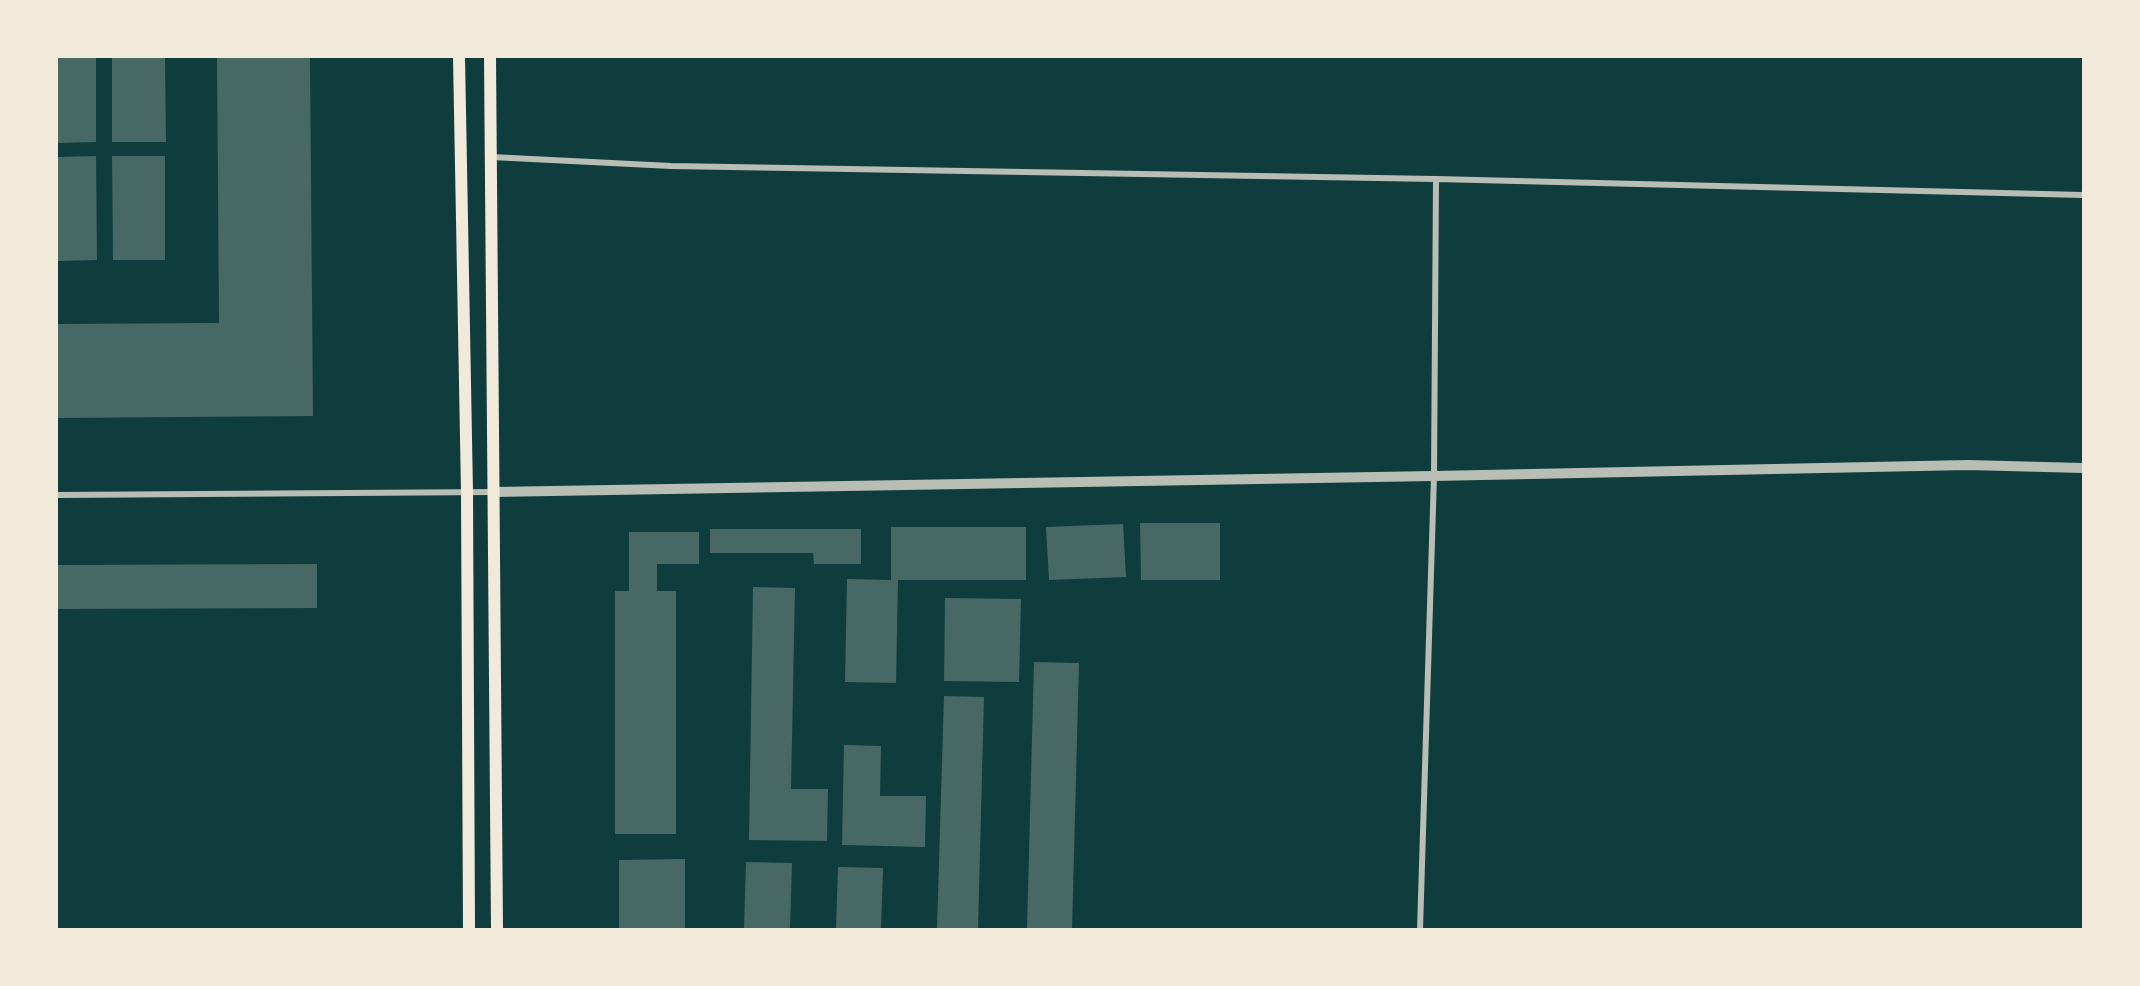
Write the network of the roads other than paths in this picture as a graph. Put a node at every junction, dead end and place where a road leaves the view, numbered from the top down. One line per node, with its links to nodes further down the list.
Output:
1 (459, 57): 8 (main road)
2 (490, 57): 3 (main road)
3 (491, 157): 4 (street); 9 (main road)
4 (1436, 179): 5 (street); 7 (street)
5 (2083, 195)
6 (2083, 468): 7 (street)
7 (1434, 476): 9 (street); 13 (street)
8 (467, 492): 9 (street); 10 (street); 11 (main road)
9 (494, 492): 12 (main road)
10 (57, 495)
11 (469, 929)
12 (497, 929)
13 (1420, 929)

